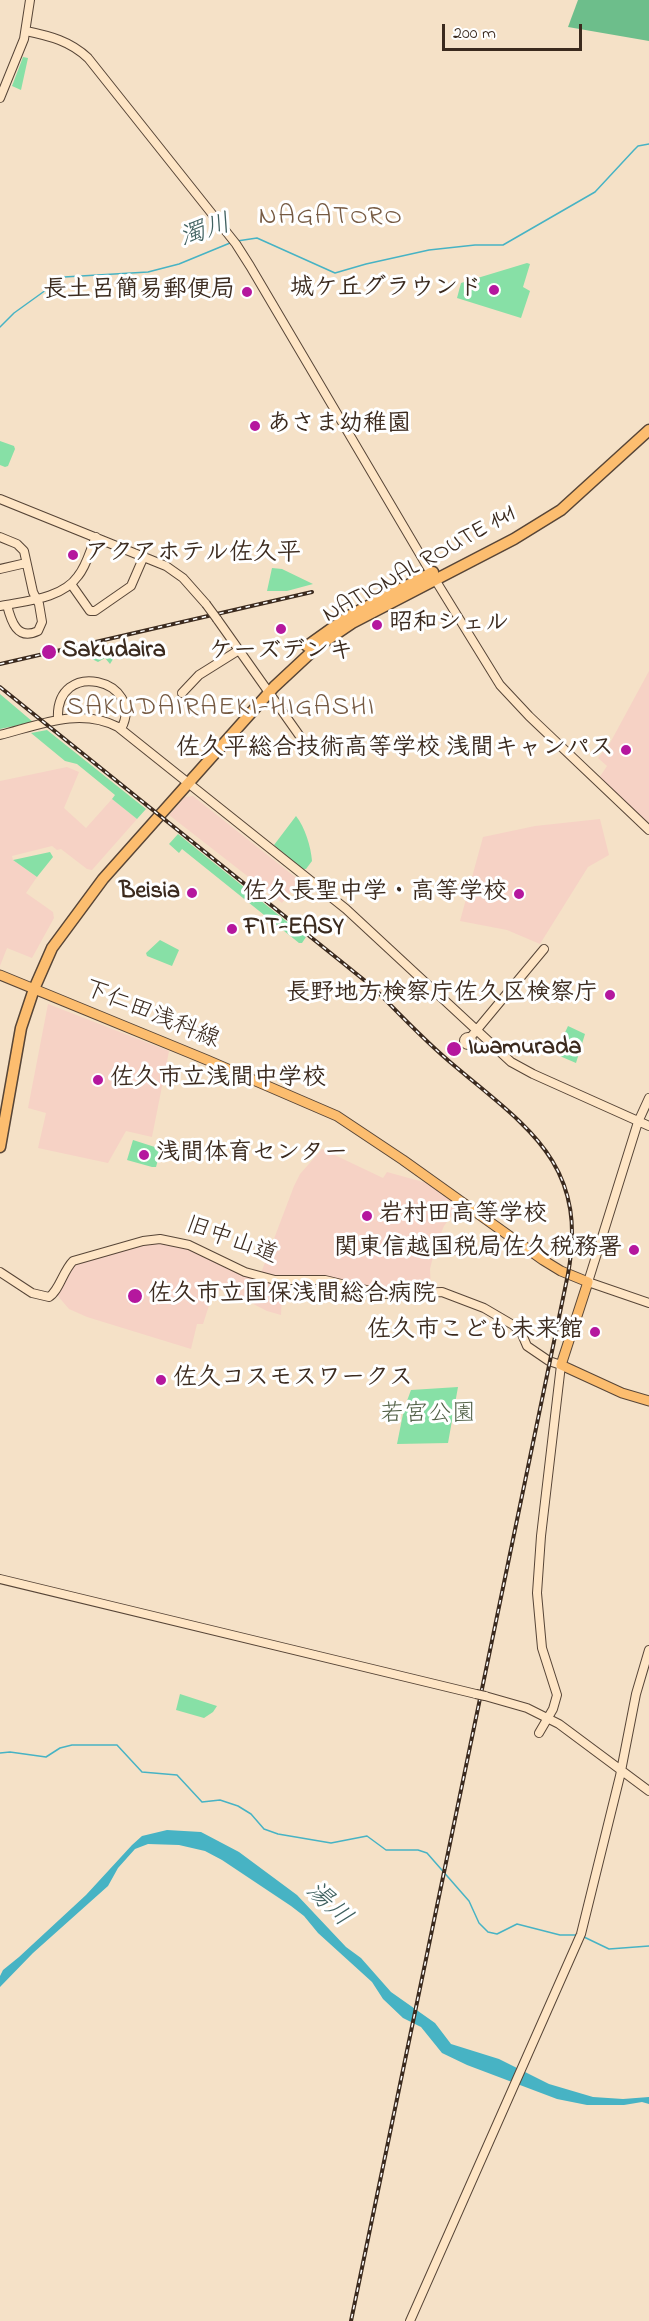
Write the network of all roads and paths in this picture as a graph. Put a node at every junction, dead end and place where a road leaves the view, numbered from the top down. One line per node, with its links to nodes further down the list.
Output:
1 (30, 0): 2 (street)
2 (26, 31): 3 (street); 12 (street)
3 (0, 98)
4 (649, 422): 12 (highway, NATIONAL ROUTE 141)
5 (649, 430): 12 (highway, NATIONAL ROUTE 141)
6 (0, 499): 8 (street)
7 (0, 537): 10 (street)
8 (96, 537): 9 (street); 13 (street)
9 (144, 556): 13 (street); 16 (street, bridge)
10 (26, 563): 11 (street); 14 (street)
11 (0, 569)
12 (433, 576): 17 (highway, NATIONAL ROUTE 141); 24 (street)
13 (71, 584): 14 (street)
14 (35, 598): 15 (street); 15 (street)
15 (4, 605)
16 (239, 650): 17 (street); 18 (street)
17 (267, 690): 22 (street); 23 (highway, NATIONAL ROUTE 141)
18 (182, 693)
19 (58, 720): 20 (street); 20 (street); 21 (street)
20 (120, 729): 23 (street)
21 (0, 735)
22 (298, 735)
23 (186, 782): 27 (highway, NATIONAL ROUTE 141); 28 (street)
24 (649, 830)
25 (544, 949): 28 (street)
26 (0, 975): 27 (main road, 下仁田浅科線)
27 (31, 988): 30 (highway, NATIONAL ROUTE 141); 33 (highway, NATIONAL ROUTE 141); 35 (main road, 下仁田浅科線)
28 (472, 1034): 31 (street)
29 (649, 1098): 31 (street)
30 (0, 1108)
31 (638, 1122): 32 (street); 35 (street)
32 (649, 1126)
33 (0, 1147)
34 (0, 1272): 37 (street, 旧中山道)
35 (588, 1282): 36 (street); 37 (main road)
36 (649, 1303)
37 (561, 1365): 38 (main road); 41 (street)
38 (649, 1401)
39 (0, 1579): 41 (street)
40 (649, 1650): 43 (street)
41 (548, 1718): 42 (street); 43 (street)
42 (539, 1733)
43 (621, 1768): 44 (street); 45 (street); 46 (street)
44 (649, 1784)
45 (649, 1791)
46 (410, 2321)

